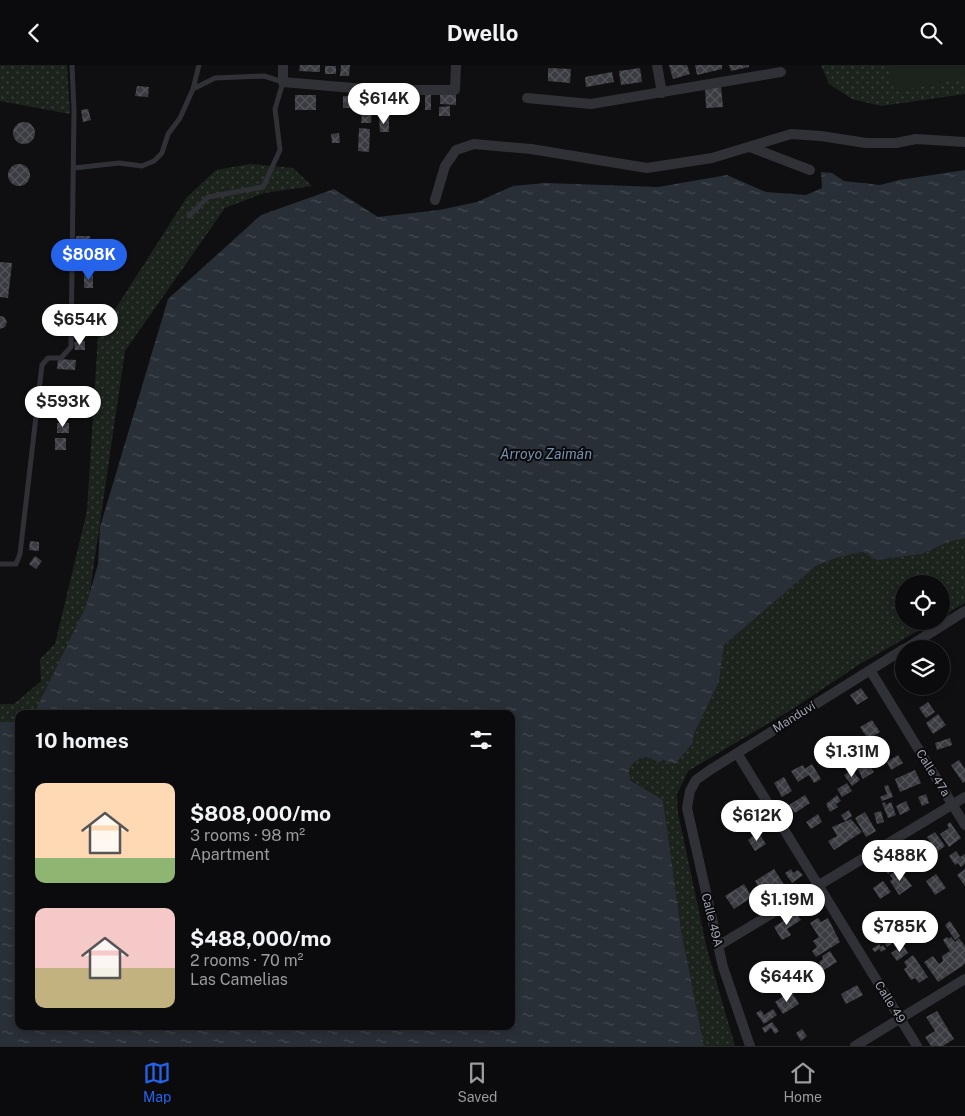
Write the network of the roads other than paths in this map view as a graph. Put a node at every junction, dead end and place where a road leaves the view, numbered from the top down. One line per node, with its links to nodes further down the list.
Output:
1 (72, 65): 13 (lane)
2 (199, 65): 8 (lane)
3 (283, 65): 7 (street)
4 (456, 65): 7 (street)
5 (657, 65): 9 (street)
6 (781, 72): 9 (street)
7 (283, 82): 8 (lane); 16 (lane)
8 (193, 89): 13 (lane)
9 (662, 93): 10 (street)
10 (527, 98)
11 (965, 142): 12 (street)
12 (750, 147): 14 (street); 15 (street)
13 (74, 168): 17 (lane)
14 (810, 169)
15 (435, 200)
16 (189, 216)
17 (0, 564)
18 (965, 611): 19 (street, Manduví)
19 (918, 640)
20 (895, 655): 21 (street, Manduví)
21 (870, 670): 22 (street, Manduví); 25 (street, Calle 47a)
22 (738, 753): 23 (street, Manduví); 27 (street, Calle 49)
23 (690, 791): 28 (street, Calle 49A)
24 (965, 797): 25 (street)
25 (952, 804): 26 (street, Calle 47a); 27 (street)
26 (965, 825)
27 (819, 885): 28 (street); 30 (street, Calle 49)
28 (718, 946): 31 (street, Calle 49A)
29 (965, 979): 30 (street)
30 (900, 1019): 32 (street); 33 (street, Calle 49)
31 (750, 1046)
32 (855, 1046)
33 (917, 1046)

